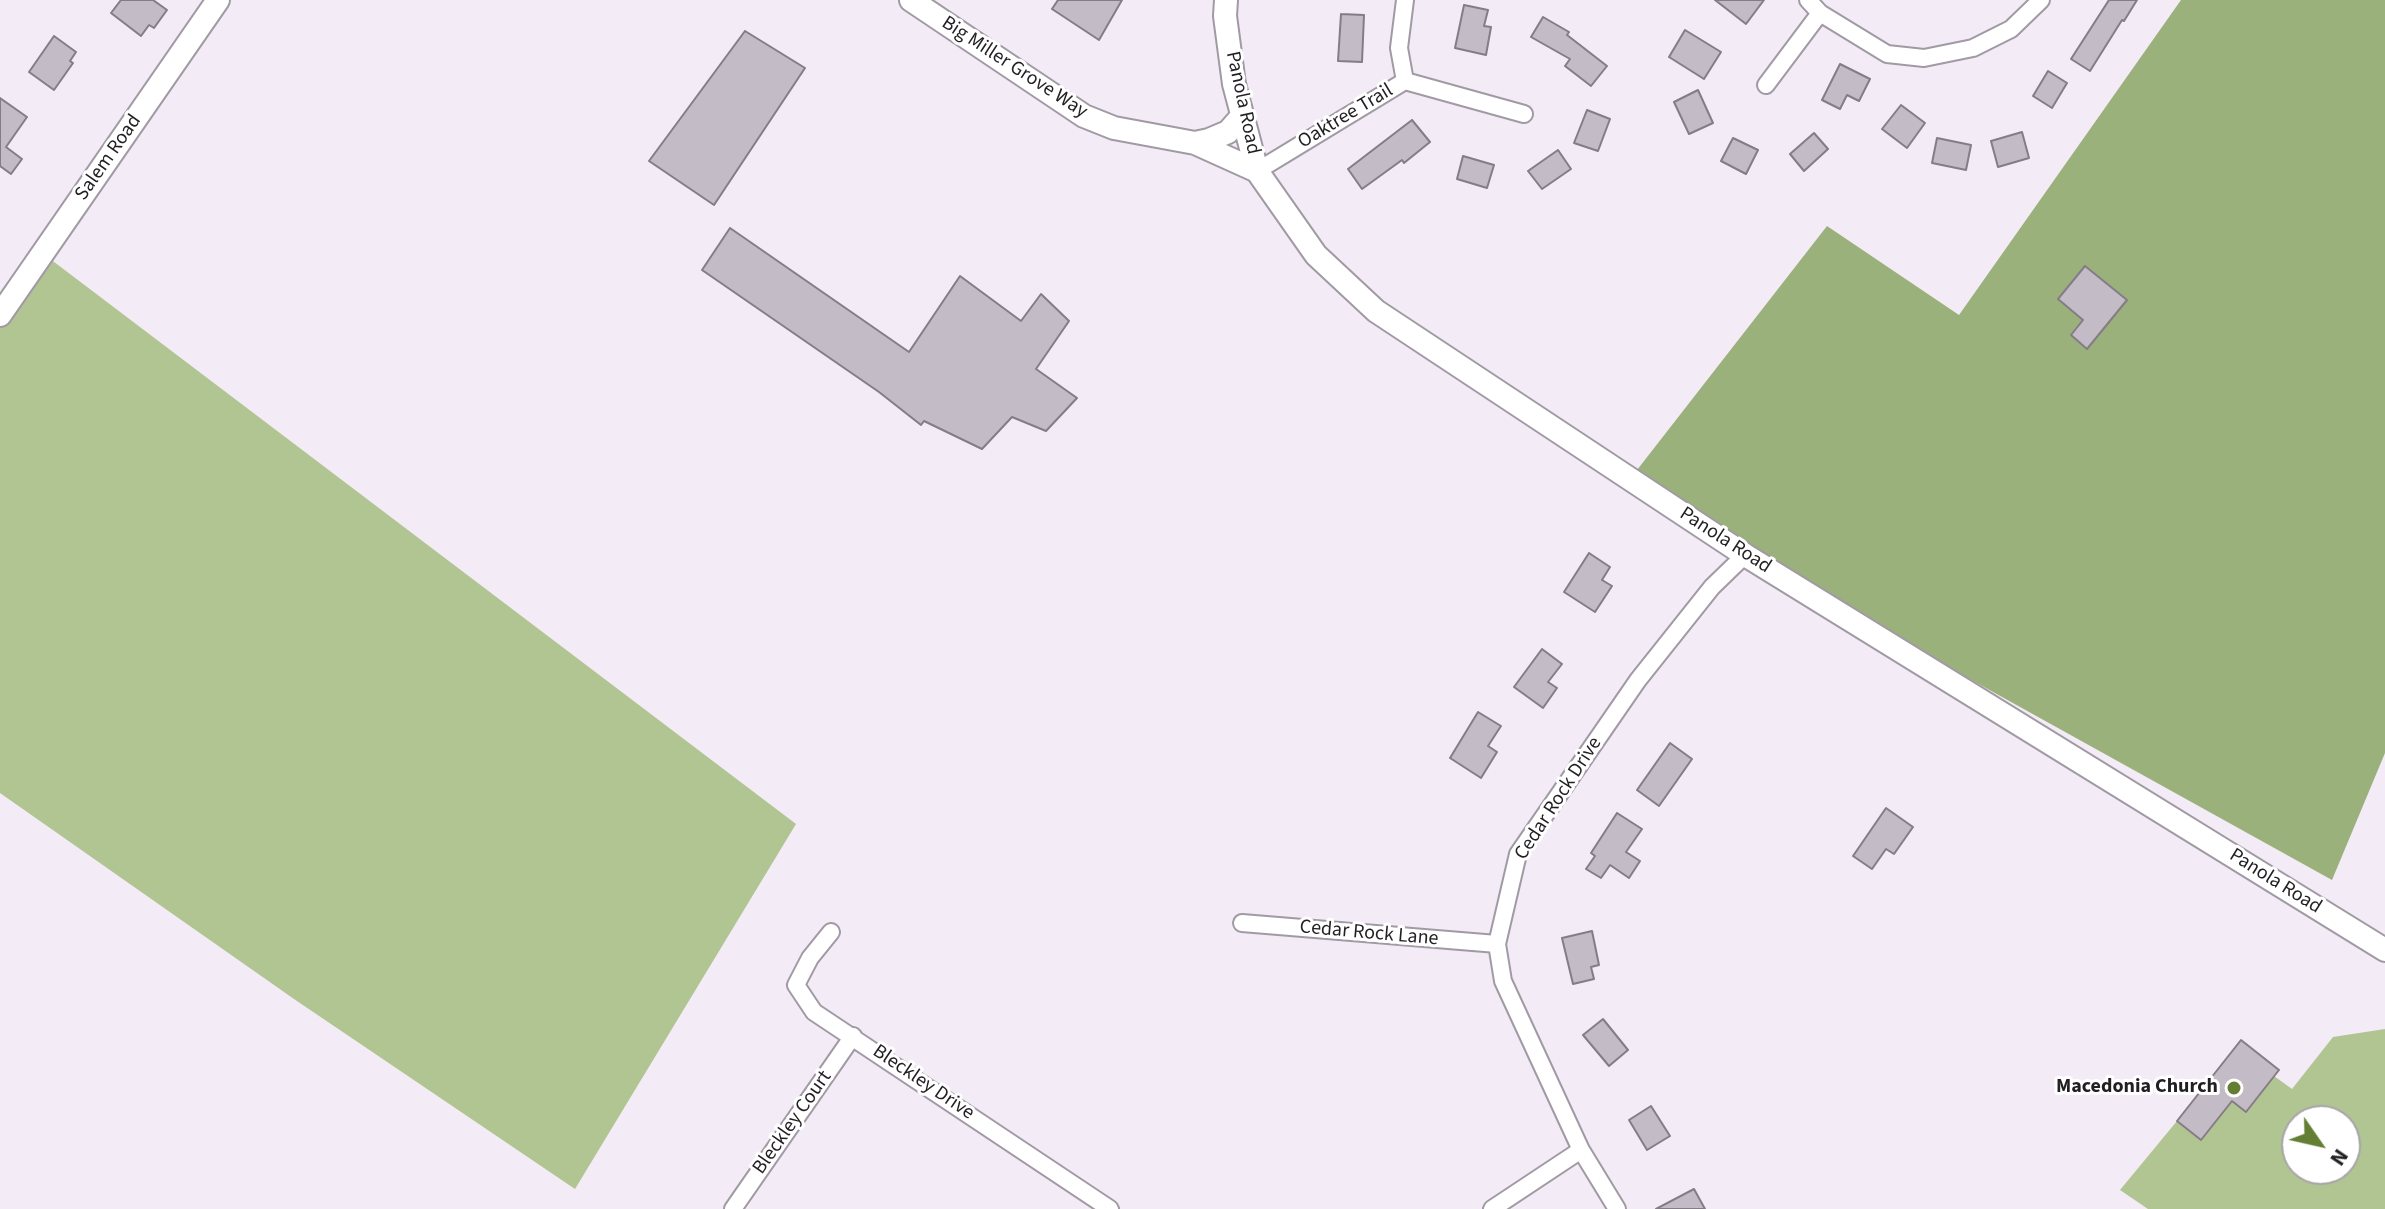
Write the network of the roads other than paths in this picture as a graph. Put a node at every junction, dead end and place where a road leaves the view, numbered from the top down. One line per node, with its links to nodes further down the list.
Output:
1 (218, 0): 14 (main road, Salem Road)
2 (911, 0): 12 (main road, Big Miller Grove Way)
3 (1226, 0): 11 (main road, Panola Road)
4 (1405, 0): 8 (street, Oaktree Trail)
5 (1808, 0): 7 (street)
6 (2041, 0): 7 (street)
7 (1820, 13): 9 (street)
8 (1405, 81): 10 (street); 13 (street, Oaktree Trail)
9 (1766, 85)
10 (1524, 114)
11 (1242, 116): 12 (main road); 13 (main road, Panola Road)
12 (1195, 143): 13 (main road, Big Miller Grove Way)
13 (1257, 171): 15 (main road, Panola Road)
14 (0, 315)
15 (1745, 555): 18 (street, Cedar Rock Drive); 19 (main road, Panola Road)
16 (1242, 923): 18 (street, Cedar Rock Lane)
17 (831, 932): 20 (street, Bleckley Drive)
18 (1497, 944): 21 (street, Cedar Rock Drive)
19 (2385, 950)
20 (853, 1036): 22 (street, Bleckley Court); 23 (street, Bleckley Drive)
21 (1581, 1150): 24 (street); 25 (street, Cedar Rock Drive)
22 (733, 1209)
23 (1110, 1209)
24 (1492, 1209)
25 (1617, 1209)

